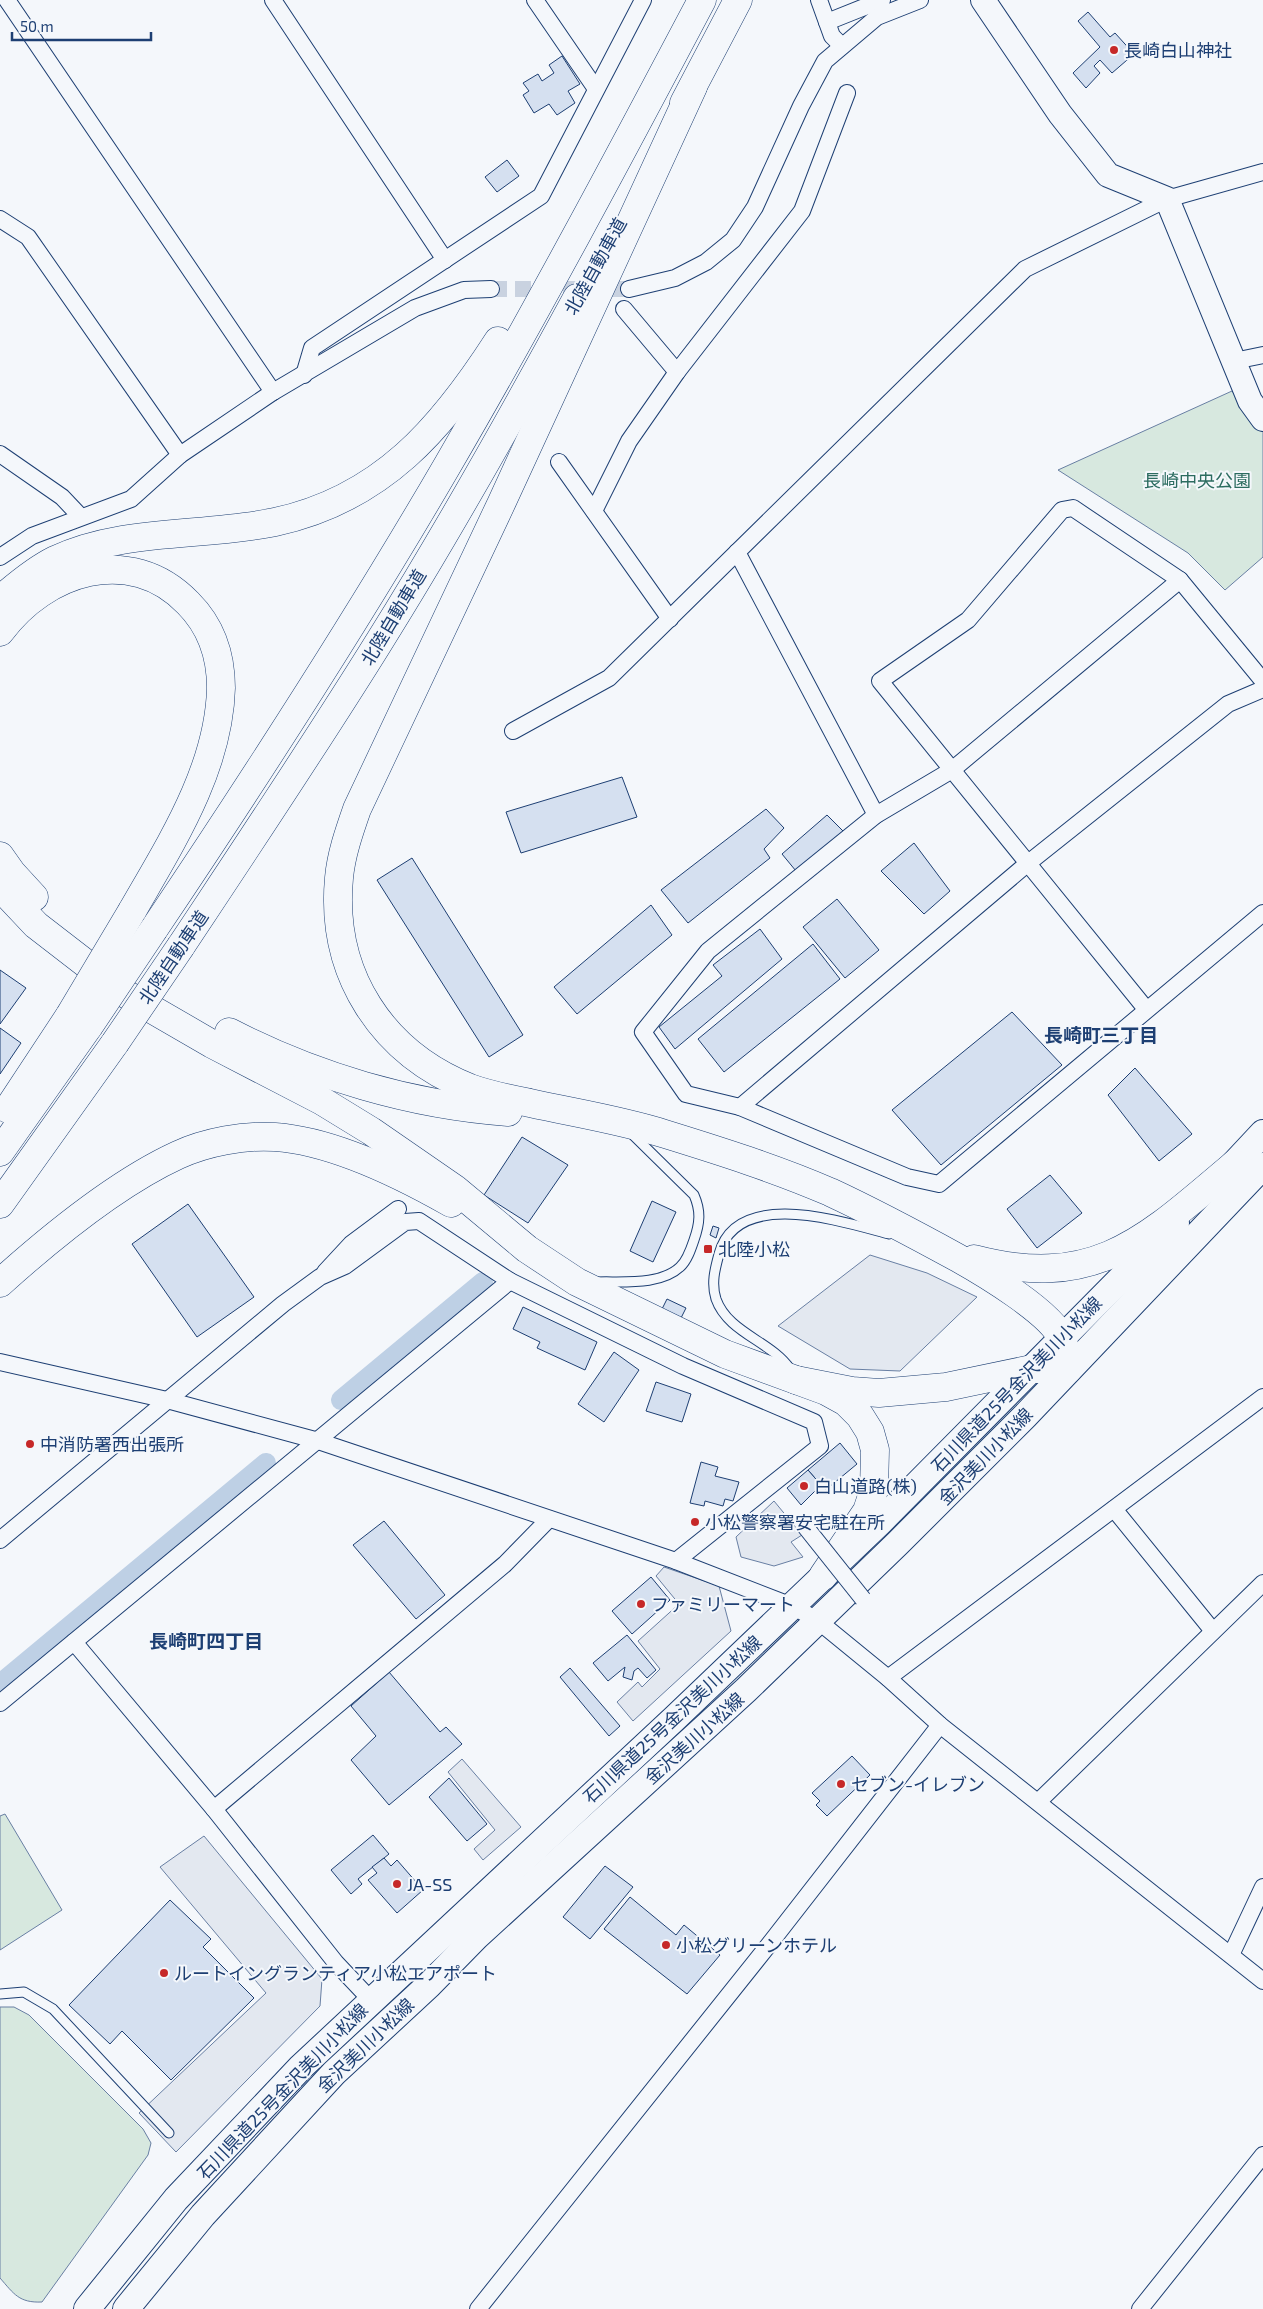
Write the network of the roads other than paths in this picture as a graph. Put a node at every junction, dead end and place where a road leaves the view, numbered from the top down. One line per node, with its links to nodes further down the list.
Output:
1 (7, 0): 28 (street)
2 (272, 0): 20 (street)
3 (535, 0): 15 (street)
4 (643, 0): 15 (street)
5 (692, 0): 38 (highway)
6 (702, 0): 51 (highway, 北陸自動車道, bridge)
7 (738, 0): 14 (highway, 北陸自動車道)
8 (819, 0): 12 (street)
9 (882, 0): 12 (street)
10 (920, 0): 13 (street)
11 (983, 0): 18 (street)
12 (827, 22): 13 (street)
13 (842, 46): 22 (street)
14 (693, 87): 53 (highway); 60 (highway, 北陸自動車道, bridge)
15 (596, 89): 20 (street)
16 (847, 93): 26 (street)
17 (1263, 172): 18 (street)
18 (1167, 199): 25 (street); 35 (street)
19 (0, 219): 31 (street)
20 (446, 260): 27 (street)
21 (491, 289): 27 (street)
22 (629, 289)
23 (624, 309): 26 (street)
24 (1263, 355): 25 (street)
25 (1234, 361): 29 (street)
26 (677, 372): 33 (street)
27 (304, 375): 28 (street)
28 (273, 392): 31 (street)
29 (1263, 419)
30 (0, 454): 34 (street)
31 (180, 455): 34 (street)
32 (560, 462): 33 (street)
33 (594, 511): 39 (street)
34 (80, 516): 36 (street)
35 (737, 552): 39 (street); 45 (street)
36 (0, 557)
37 (1180, 580): 41 (street); 44 (street); 44 (street)
38 (0, 600)
39 (670, 619): 43 (street)
40 (0, 632): 51 (highway, bridge)
41 (1263, 681)
42 (1263, 689): 47 (street)
43 (513, 731)
44 (952, 770): 45 (street); 47 (street)
45 (876, 816): 52 (street)
46 (0, 856): 53 (highway)
47 (1027, 864): 50 (street); 52 (street)
48 (0, 886): 63 (highway)
49 (1263, 913): 50 (street)
50 (1146, 1009): 52 (street)
51 (79, 1021): 54 (highway); 57 (highway, 北陸自動車道)
52 (740, 1107)
53 (586, 1116): 55 (highway)
54 (0, 1121)
55 (621, 1123): 62 (highway); 66 (lane)
56 (1263, 1133): 58 (main road, 石川県道25号金沢美川小松線)
57 (0, 1152)
58 (1235, 1164): 62 (highway); 68 (main road, 石川県道25号金沢美川小松線)
59 (1263, 1166): 71 (main road, 金沢美川小松線)
60 (0, 1204)
61 (398, 1208): 64 (street)
62 (937, 1246): 68 (highway); 72 (lane)
63 (528, 1249): 66 (highway); 67 (highway)
64 (320, 1278): 65 (street); 74 (street)
65 (510, 1281): 75 (street); 80 (street)
66 (577, 1282): 72 (highway)
67 (0, 1283)
68 (1062, 1337): 70 (main road, 石川県道25号金沢美川小松線); 71 (highway)
69 (0, 1362): 74 (street)
70 (1032, 1369): 71 (highway); 72 (highway); 81 (main road, 石川県道25号金沢美川小松線)
71 (1068, 1369): 85 (main road, 金沢美川小松線)
72 (796, 1380): 81 (highway)
73 (1263, 1398): 76 (street)
74 (167, 1400): 75 (street); 79 (street)
75 (315, 1440): 77 (street); 87 (street)
76 (1114, 1509): 86 (street); 88 (street)
77 (549, 1519): 80 (street); 92 (street)
78 (804, 1525): 83 (street, bridge)
79 (0, 1540)
80 (676, 1561): 84 (street)
81 (823, 1576): 84 (main road, 石川県道25号金沢美川小松線)
82 (1263, 1582): 86 (street)
83 (863, 1598)
84 (792, 1606): 85 (street); 97 (main road, 石川県道25号金沢美川小松線)
85 (817, 1620): 88 (street); 101 (main road, 金沢美川小松線)
86 (1213, 1631): 91 (street)
87 (74, 1642): 89 (street); 92 (street)
88 (888, 1678): 90 (street)
89 (0, 1703)
90 (940, 1725): 91 (street); 102 (street)
91 (1038, 1802): 94 (street)
92 (214, 1809): 97 (street)
93 (1263, 1887): 94 (street)
94 (1231, 1955): 95 (street)
95 (1263, 1981)
96 (0, 1994): 98 (lane)
97 (371, 2000): 100 (main road, 石川県道25号金沢美川小松線)
98 (168, 2133)
99 (1263, 2155): 103 (street)
100 (87, 2309)
101 (126, 2309)
102 (478, 2309)
103 (1140, 2309)

